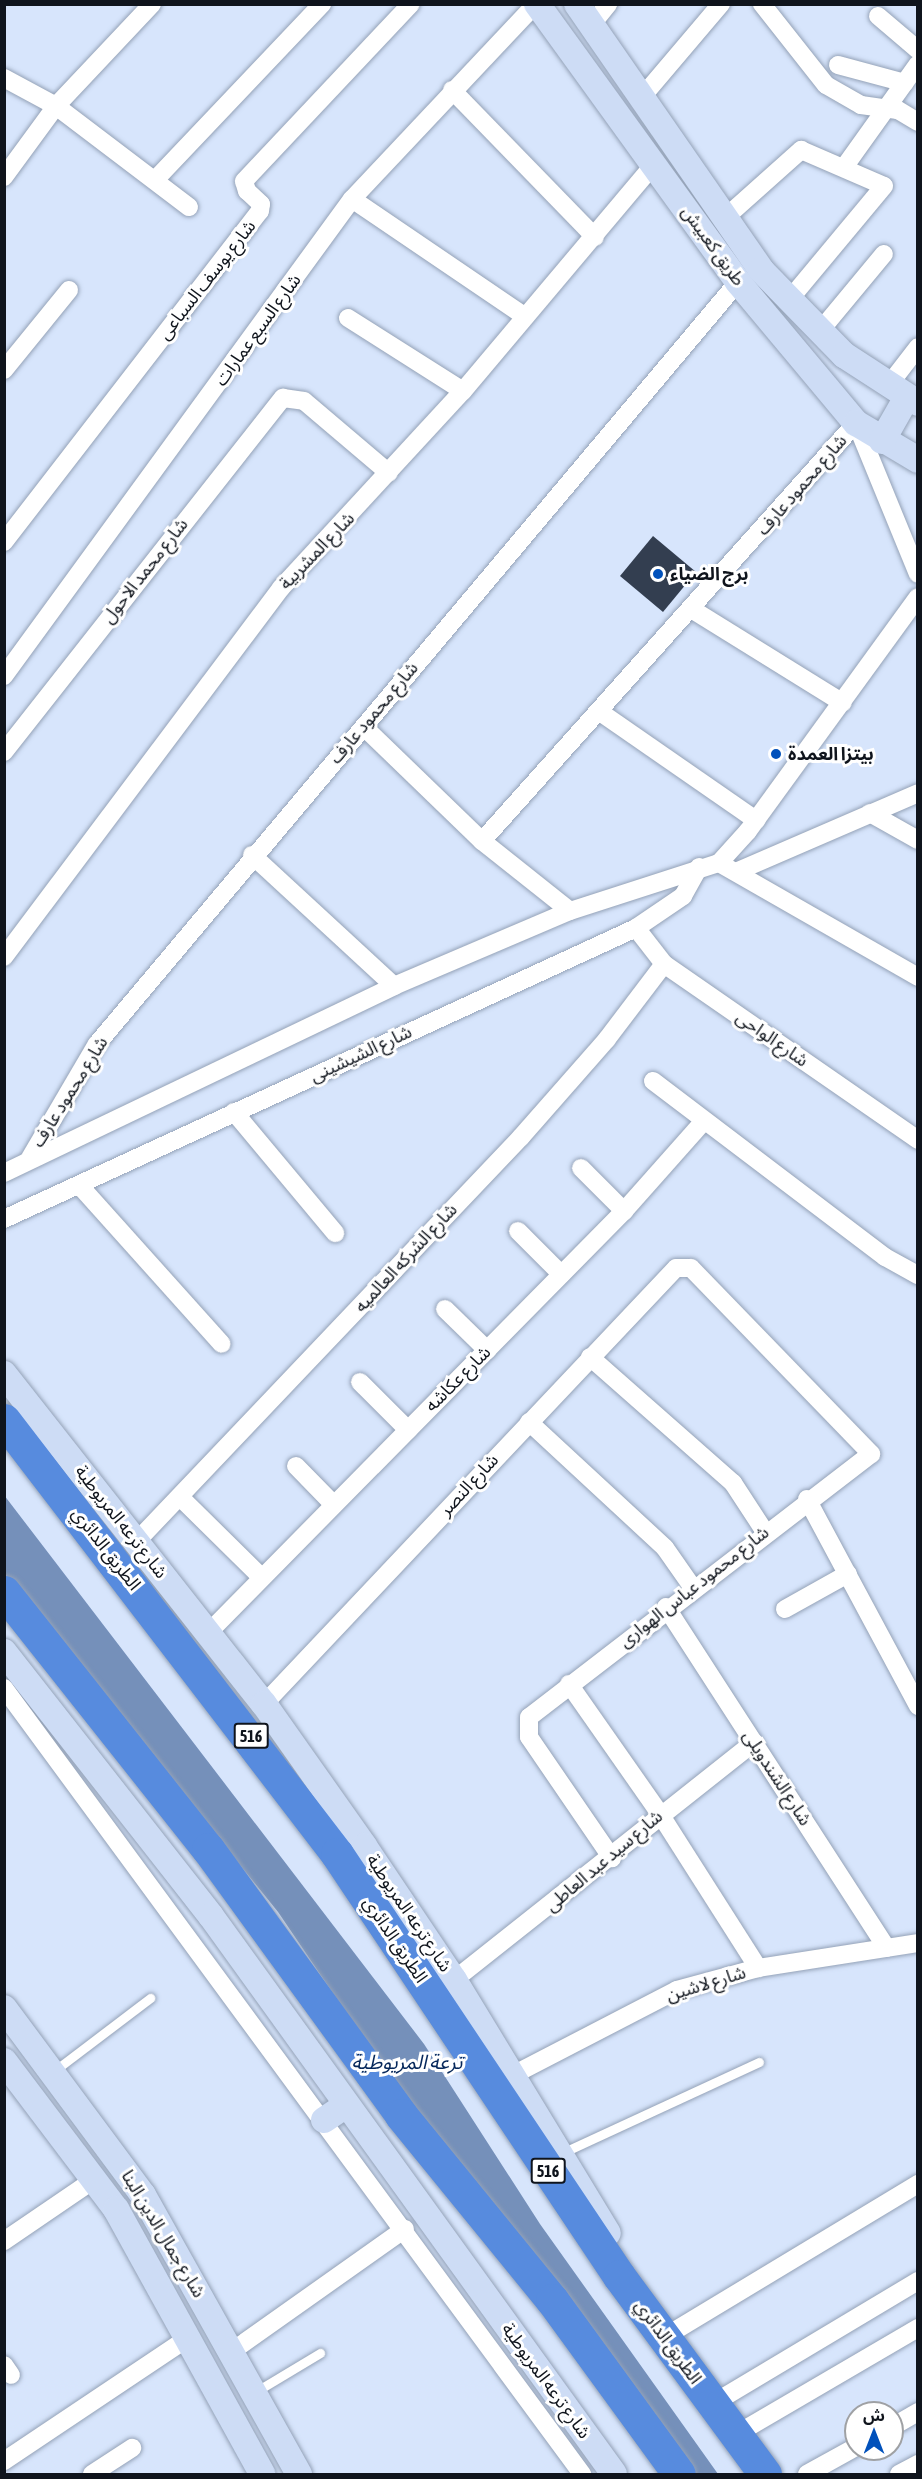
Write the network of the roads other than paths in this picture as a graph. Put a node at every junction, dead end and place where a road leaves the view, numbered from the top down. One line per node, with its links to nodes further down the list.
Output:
1 (152, 4): 17 (street)
2 (322, 4): 23 (street)
3 (411, 4): 43 (street, شارع يوسف السباعى)
4 (537, 4): 15 (street, شارع السبع عمارات); 20 (main road, طريق كعبيش)
5 (608, 4): 8 (street)
6 (722, 4): 16 (street)
7 (762, 4): 18 (street)
8 (585, 14): 16 (main road, طريق كعبيش)
9 (878, 16): 10 (street)
10 (918, 50)
11 (918, 64): 14 (street)
12 (838, 65): 14 (street)
13 (4, 78): 17 (street)
14 (904, 83): 18 (street)
15 (452, 90): 24 (street, شارع السبع عمارات); 27 (street)
16 (642, 97): 26 (main road, طريق كعبيش)
17 (56, 106): 22 (street); 23 (street)
18 (888, 107): 19 (street); 21 (street)
19 (918, 122)
20 (654, 164): 27 (street, شارع المشربية); 29 (main road, طريق كعبيش)
21 (845, 166): 26 (street); 31 (street)
22 (4, 177)
23 (155, 180): 25 (street)
24 (352, 199): 32 (street); 48 (street, شارع السبع عمارات)
25 (189, 207)
26 (726, 217): 31 (main road, طريق كعبيش)
27 (595, 237): 32 (street, شارع المشربية)
28 (884, 254): 34 (street)
29 (738, 282): 39 (main road, طريق كعبيش); 52 (street, شارع محمود عارف)
30 (69, 290): 36 (street)
31 (790, 299): 34 (main road, طريق كعبيش)
32 (524, 316): 37 (street, شارع المشربية)
33 (348, 318): 37 (street)
34 (820, 331): 38 (main road, طريق كعبيش)
35 (918, 346): 38 (street)
36 (4, 370)
37 (462, 392): 42 (street, شارع المشربية)
38 (904, 396): 40 (main road)
39 (856, 423): 40 (main road, طريق كعبيش); 44 (street); 46 (street, شارع محمود عارف)
40 (882, 441): 41 (main road, طريق كعبيش)
41 (918, 460)
42 (388, 473): 53 (street, شارع محمد الاحول); 65 (street, شارع المشربية)
43 (4, 542)
44 (918, 574)
45 (918, 597): 50 (street)
46 (693, 610): 50 (street); 51 (street, شارع محمود عارف)
47 (4, 646): 48 (street)
48 (20, 657): 49 (street, شارع السبع عمارات)
49 (4, 676)
50 (843, 703): 56 (street)
51 (600, 712): 56 (street); 58 (street, شارع محمود عارف)
52 (364, 727): 58 (street); 59 (street, شارع محمود عارف)
53 (4, 752)
54 (918, 793): 55 (street)
55 (870, 813): 57 (street); 62 (street)
56 (756, 820): 60 (street)
57 (918, 840)
58 (482, 841): 63 (street)
59 (252, 855): 68 (street); 73 (street, شارع محمود عارف)
60 (719, 863): 61 (street); 62 (street)
61 (699, 867): 63 (street); 64 (street, شارع الشيشينى)
62 (738, 871): 67 (street)
63 (570, 911): 68 (street)
64 (636, 928): 66 (street, شارع الواحى); 70 (street, شارع الشيشينى)
65 (4, 957)
66 (664, 964): 72 (street, شارع الواحى); 94 (street, شارع الشركه العالميه)
67 (918, 976)
68 (394, 986): 73 (street)
69 (653, 1081): 71 (street)
70 (234, 1112): 76 (street, شارع الشيشينى); 80 (street)
71 (704, 1121): 77 (street, شارع عكاشه); 82 (street)
72 (918, 1140)
73 (30, 1158): 75 (street)
74 (581, 1168): 77 (street)
75 (4, 1173)
76 (80, 1186): 78 (street, شارع الشيشينى); 84 (street)
77 (624, 1211): 81 (street, شارع عكاشه)
78 (4, 1219)
79 (518, 1231): 81 (street)
80 (335, 1233)
81 (561, 1274): 85 (street, شارع عكاشه)
82 (918, 1275)
83 (445, 1309): 85 (street)
84 (222, 1344)
85 (487, 1350): 91 (street, شارع عكاشه)
86 (590, 1357): 90 (street, شارع النصر); 92 (street, شارع النصر); 97 (street)
87 (4, 1374): 98 (main road, شارع ترعه المريوطية)
88 (360, 1382): 91 (street)
89 (4, 1420): 152 (highway, الطريق الدائري / 516)
90 (529, 1422): 101 (street); 109 (street, شارع النصر)
91 (408, 1430): 96 (street, شارع عكاشه)
92 (871, 1454): 95 (street, شارع محمود عباس الهوارى)
93 (296, 1466): 96 (street)
94 (180, 1497): 98 (street, شارع الشركه العالميه); 100 (street)
95 (807, 1499): 97 (street, شارع محمود عباس الهوارى); 99 (street)
96 (334, 1505): 100 (street, شارع عكاشه)
97 (765, 1532): 101 (street, شارع محمود عباس الهوارى)
98 (136, 1542): 105 (main road, شارع ترعه المريوطية)
99 (848, 1574): 104 (street); 110 (street)
100 (262, 1578): 105 (street, شارع عكاشه)
101 (693, 1588): 103 (street, شارع محمود عباس الهوارى)
102 (4, 1592): 151 (highway)
103 (666, 1607): 107 (street, شارع محمود عباس الهوارى); 111 (street, شارع الشندويلى)
104 (785, 1609)
105 (208, 1633): 109 (main road, شارع ترعه المريوطية)
106 (4, 1652): 124 (main road, شارع ترعه المريوطية)
107 (568, 1684): 112 (street); 113 (street, شارع محمود عباس الهوارى)
108 (4, 1688): 125 (street)
109 (264, 1704): 117 (main road, شارع ترعه المريوطية)
110 (918, 1706)
111 (754, 1742): 112 (street, شارع سيد عبد العاطى); 115 (street, شارع الشندويلى)
112 (660, 1814): 113 (street, شارع سيد عبد العاطى); 116 (street)
113 (612, 1858): 117 (street, شارع سيد عبد العاطى)
114 (918, 1943): 115 (street, شارع لاشين)
115 (887, 1948): 116 (street, شارع لاشين)
116 (758, 1968): 123 (street, شارع لاشين)
117 (454, 1980): 123 (main road, شارع ترعه المريوطية)
118 (150, 1998): 122 (lane)
119 (4, 2008): 122 (main road, شارع جمال الدين البنا)
120 (4, 2061): 127 (main road, شارع جمال الدين البنا)
121 (759, 2062): 126 (lane)
122 (52, 2072): 135 (main road, شارع جمال الدين البنا)
123 (511, 2076): 126 (main road, شارع ترعه المريوطية)
124 (345, 2106): 125 (main road); 150 (main road, شارع ترعه المريوطية)
125 (324, 2120): 129 (street)
126 (560, 2154): 133 (main road, شارع ترعه المريوطية)
127 (96, 2179): 130 (street); 134 (main road, شارع جمال الدين البنا)
128 (918, 2184): 133 (street)
129 (405, 2229): 135 (street); 149 (street)
130 (4, 2241)
131 (918, 2281): 138 (street)
132 (918, 2328): 141 (street)
133 (676, 2330): 138 (main road, شارع ترعه المريوطية)
134 (186, 2339): 144 (street); 146 (main road, شارع جمال الدين البنا)
135 (231, 2352): 137 (main road, شارع جمال الدين البنا)
136 (320, 2353): 137 (lane)
137 (254, 2392): 148 (main road, شارع جمال الدين البنا)
138 (724, 2397): 141 (main road, شارع ترعه المريوطية)
139 (918, 2412): 140 (street)
140 (904, 2420)
141 (747, 2428): 153 (main road, شارع ترعه المريوطية)
142 (132, 2448): 147 (street)
143 (844, 2454): 154 (street)
144 (4, 2461)
145 (918, 2464): 155 (street)
146 (260, 2474)
147 (92, 2475)
148 (299, 2475)
149 (582, 2475)
150 (614, 2475)
151 (679, 2475)
152 (765, 2475)
153 (781, 2475)
154 (807, 2475)
155 (899, 2475)

